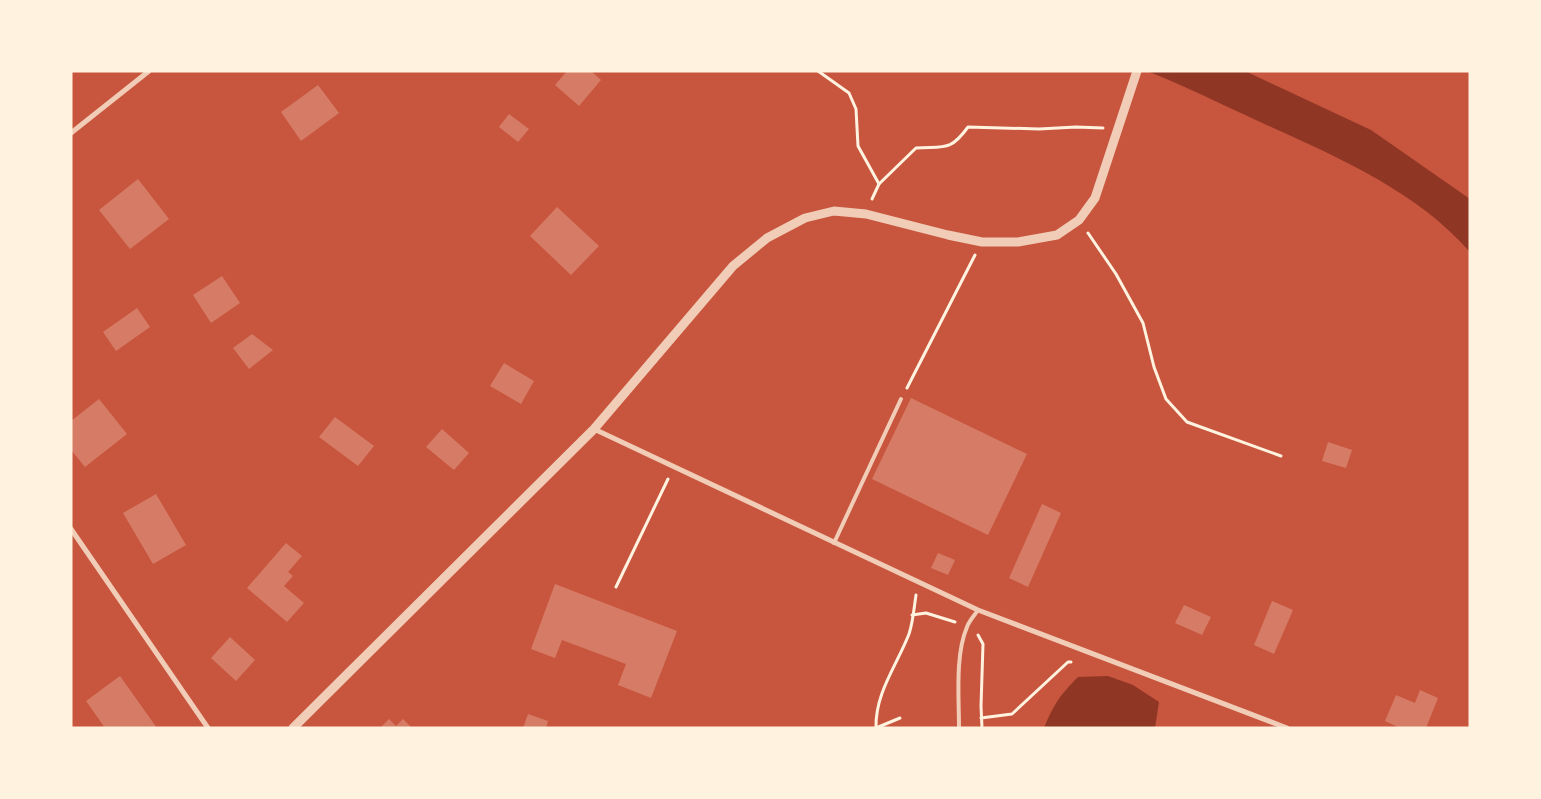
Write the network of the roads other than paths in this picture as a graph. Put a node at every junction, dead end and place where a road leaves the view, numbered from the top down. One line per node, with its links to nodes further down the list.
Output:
1 (149, 71): 3 (street)
2 (1138, 71): 5 (street)
3 (71, 133)
4 (901, 398): 7 (lane)
5 (594, 429): 7 (street); 10 (street)
6 (71, 529): 9 (street)
7 (834, 543): 8 (street)
8 (978, 610): 11 (lane); 12 (street)
9 (208, 728)
10 (293, 728)
11 (960, 728)
12 (1287, 728)

